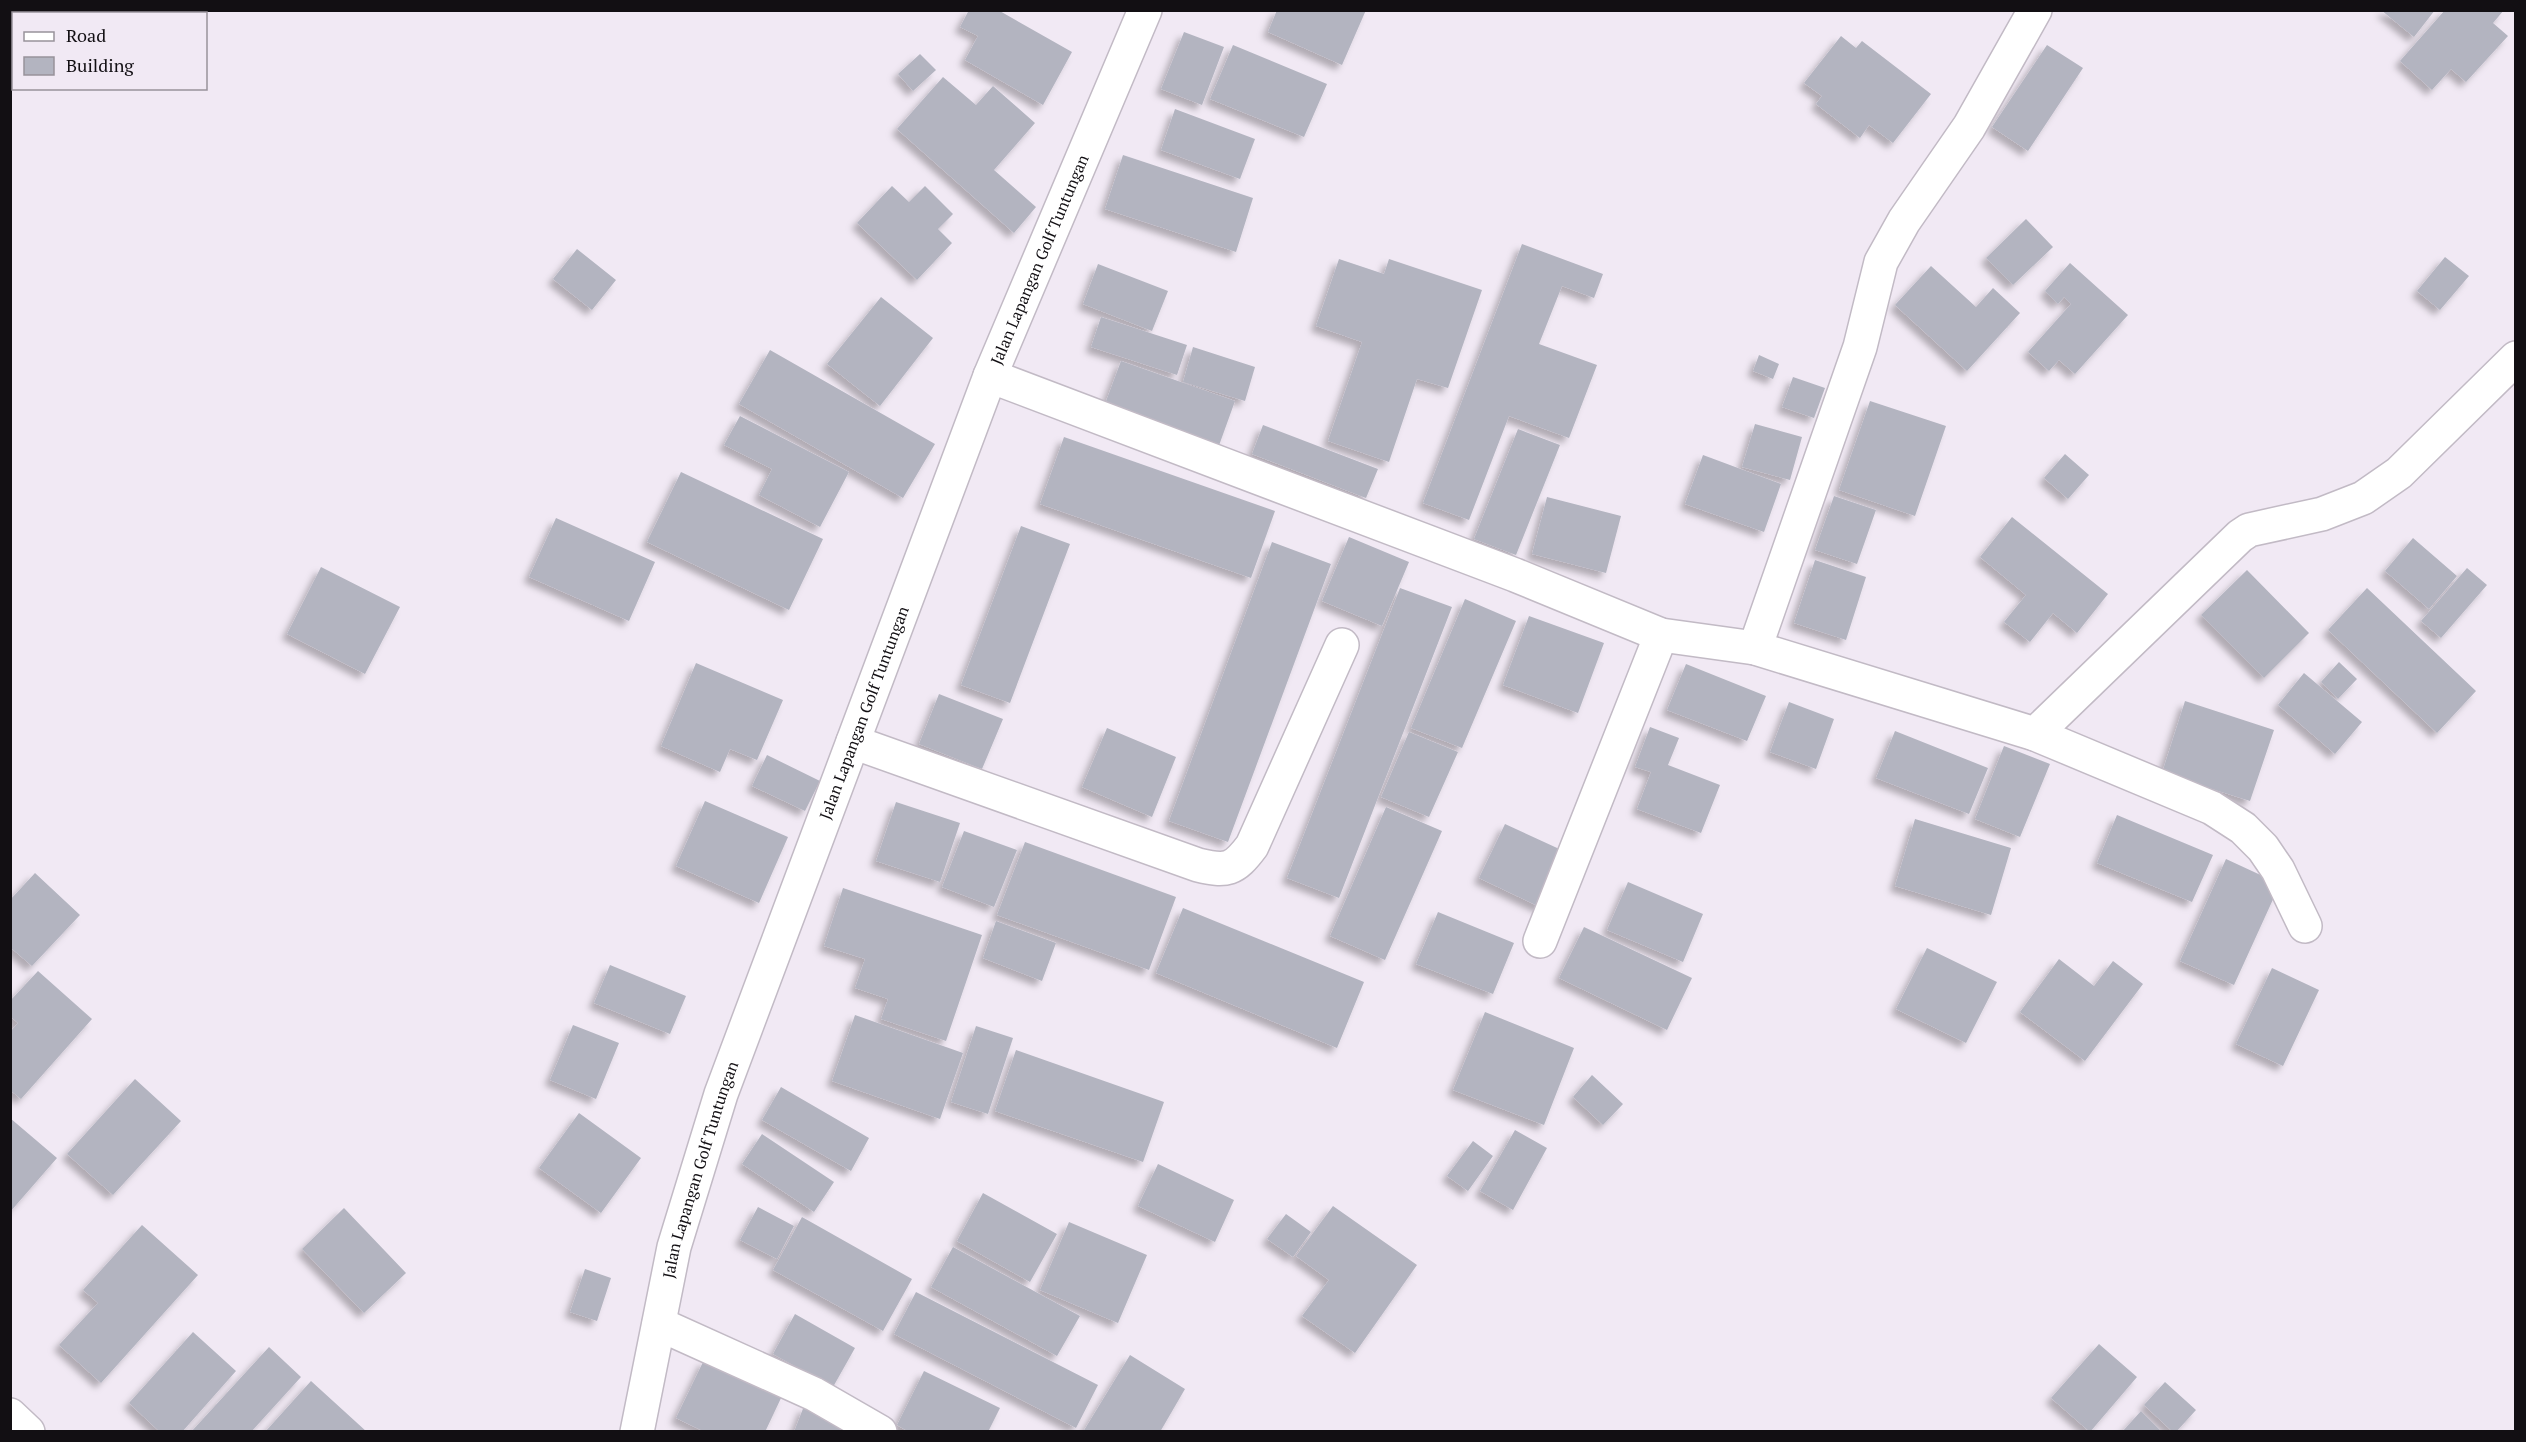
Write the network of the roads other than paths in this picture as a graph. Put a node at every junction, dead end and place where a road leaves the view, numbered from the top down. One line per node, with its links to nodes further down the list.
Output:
1 (1145, 10): 4 (street, Jalan Lapangan Golf Tuntungan)
2 (2035, 10): 7 (street)
3 (2516, 357): 8 (street)
4 (990, 376): 5 (street); 9 (street, Jalan Lapangan Golf Tuntungan)
5 (1660, 635): 7 (street); 11 (street)
6 (1342, 645): 9 (street)
7 (1755, 648): 8 (street)
8 (2035, 734): 10 (street)
9 (853, 742): 12 (street, Jalan Lapangan Golf Tuntungan)
10 (2305, 926)
11 (1540, 941)
12 (659, 1324): 15 (street, Jalan Lapangan Golf Tuntungan); 16 (street)
13 (10, 1415): 14 (street)
14 (28, 1431)
15 (637, 1431)
16 (880, 1431)

